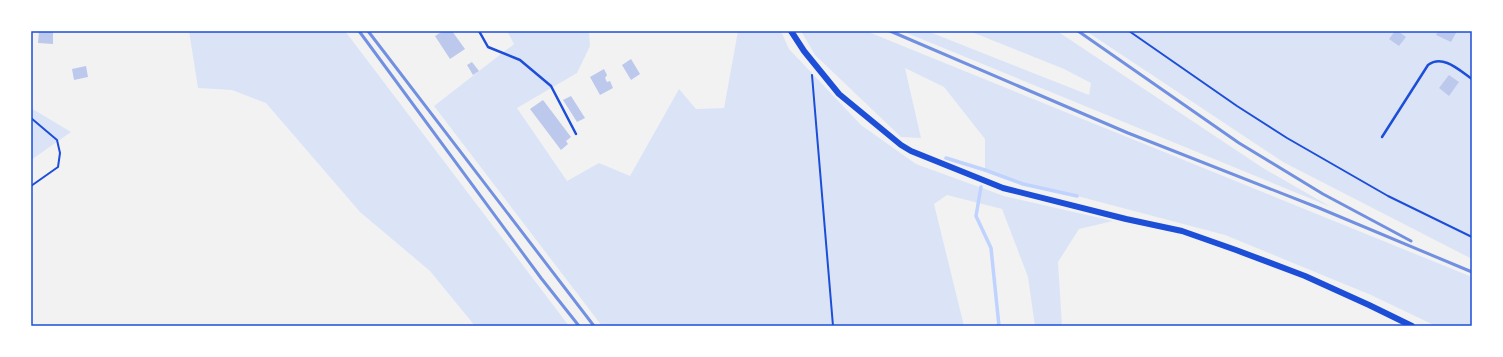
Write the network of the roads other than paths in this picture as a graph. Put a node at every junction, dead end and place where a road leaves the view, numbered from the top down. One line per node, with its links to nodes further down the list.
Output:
1 (479, 31): 4 (lane)
2 (791, 31): 6 (street)
3 (1472, 78): 5 (lane)
4 (576, 134)
5 (1382, 137)
6 (1412, 326)

